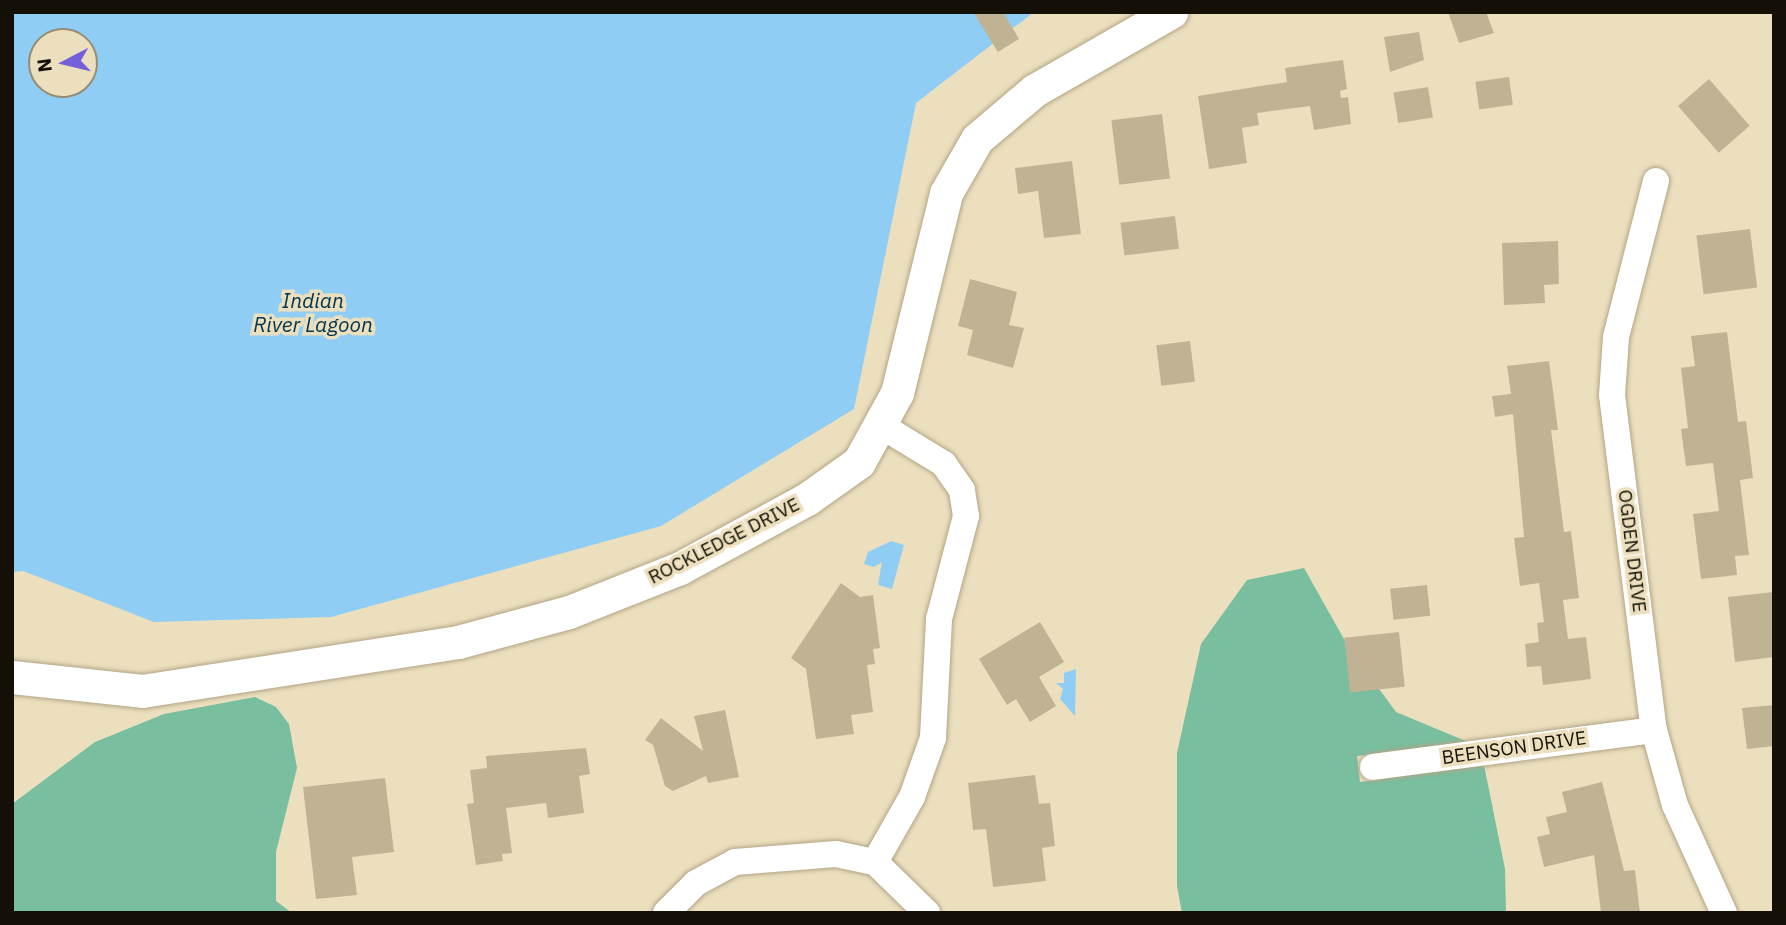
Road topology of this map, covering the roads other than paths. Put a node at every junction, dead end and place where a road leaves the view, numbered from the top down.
1 (1171, 12) edge
2 (1656, 181) dead end
3 (880, 425) junction
4 (12, 677) edge
5 (1654, 730) junction
6 (1373, 767) dead end
7 (875, 862) junction
8 (666, 913) edge
9 (928, 913) edge
10 (1724, 913) edge

1 - 3 street, ROCKLEDGE DRIVE
2 - 5 street, OGDEN DRIVE
3 - 4 street, ROCKLEDGE DRIVE
3 - 7 street
5 - 6 street, BEENSON DRIVE
5 - 10 street, OGDEN DRIVE
7 - 8 street
7 - 9 street

